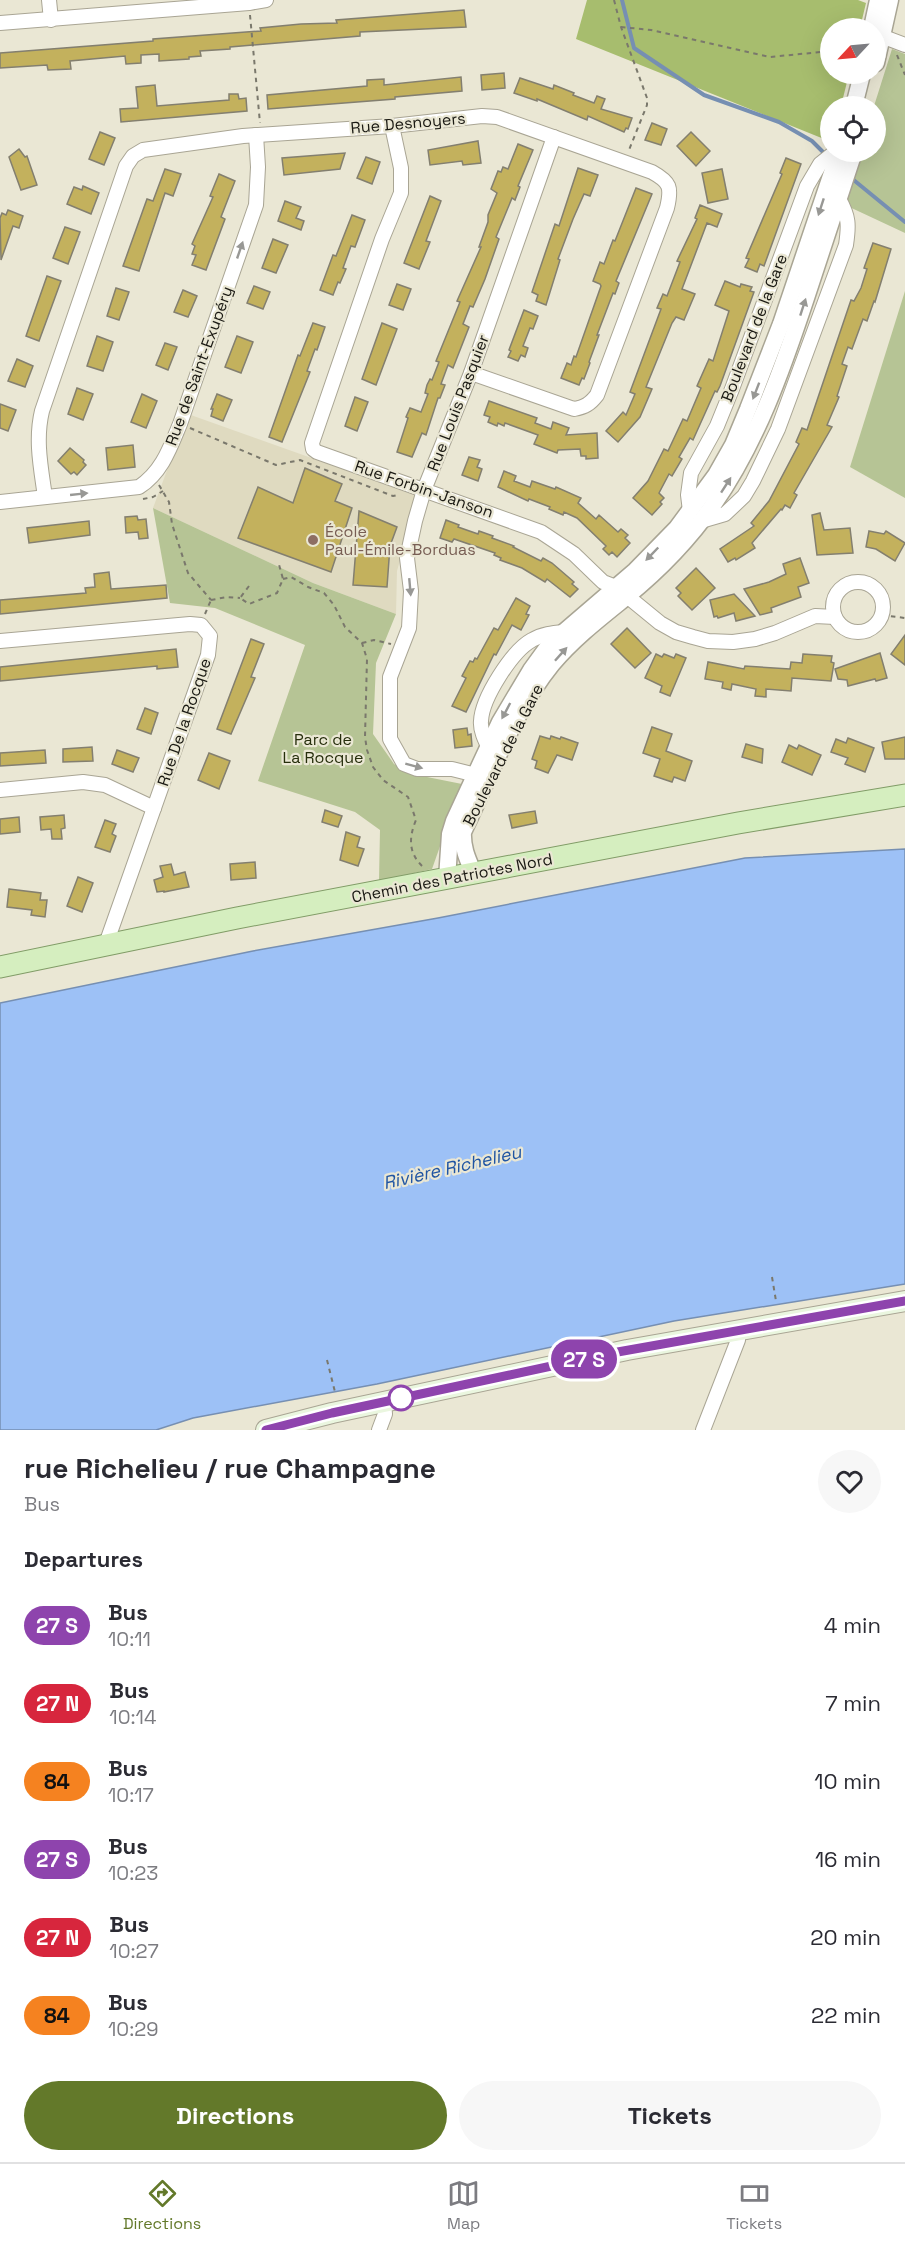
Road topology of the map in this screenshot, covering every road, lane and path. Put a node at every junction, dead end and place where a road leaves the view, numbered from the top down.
1 (49, 0) edge
2 (266, 0) edge
3 (614, 0) edge
4 (878, 0) edge
5 (890, 0) edge
6 (250, 9) dead end
7 (878, 18) edge
8 (884, 18) edge
9 (51, 20) junction
10 (0, 23) edge
11 (622, 27) junction
12 (886, 43) edge
13 (905, 45) edge
14 (886, 48) edge
15 (820, 52) edge
16 (905, 75) edge
17 (392, 126) junction
18 (258, 128) junction
19 (554, 137) junction
20 (625, 162) junction
21 (822, 162) edge
22 (837, 162) edge
23 (851, 162) edge
24 (471, 373) junction
25 (180, 424) junction
26 (152, 478) junction
27 (424, 490) junction
28 (45, 497) junction
29 (0, 502) edge
30 (695, 516) junction
31 (278, 561) dead end
32 (283, 579) junction
33 (249, 586) dead end
34 (622, 592) junction
35 (240, 598) junction
36 (211, 600) junction
37 (882, 615) junction
38 (835, 617) junction
39 (905, 618) edge
40 (201, 625) junction
41 (0, 642) edge
42 (362, 643) junction
43 (403, 647) junction
44 (482, 777) junction
45 (0, 790) edge
46 (905, 795) edge
47 (154, 808) junction
48 (474, 873) junction
49 (442, 880) junction
50 (106, 944) junction
51 (0, 967) edge
52 (772, 1277) dead end
53 (776, 1301) dead end
54 (905, 1301) edge
55 (738, 1329) junction
56 (327, 1360) dead end
57 (335, 1392) dead end
58 (384, 1402) junction
59 (266, 1430) edge
60 (379, 1430) edge
61 (703, 1430) edge

1 - 9 street
2 - 9 street
3 - 11 path
4 - 7 street
5 - 8 street
6 - 18 path
9 - 10 street
11 - 15 path
11 - 20 path
12 - 13 street
14 - 16 path
17 - 18 street, Rue Desnoyers
17 - 19 street, Rue Desnoyers
17 - 27 street, Rue Forbin-Janson
25 -> 18 street, Rue de Saint-Exupéry
18 - 28 street, Rue Desnoyers
19 - 20 street, Rue Desnoyers
19 - 24 street, Rue Louis Pasquier
20 - 24 street, Rue Desnoyers
21 - 30 street, Boulevard de la Gare
22 -> 30 street, Boulevard de la Gare
30 -> 23 street, Boulevard de la Gare
24 - 27 street, Rue Louis Pasquier
25 - 26 street, Rue de Saint-Exupéry
25 - 27 path
28 -> 26 street
26 - 36 path
27 - 34 street, Rue Forbin-Janson
27 -> 43 street, Rue Louis Pasquier
28 - 29 street
30 - 34 street, Boulevard de la Gare
31 - 32 path
32 - 35 path
32 - 42 path
33 - 35 path
34 - 38 street, Rue Forbin-Janson
44 -> 34 street, Boulevard de la Gare
34 - 44 street, Boulevard de la Gare
35 - 36 path
36 - 40 path
37 - 38 street
37 - 38 street
37 - 39 path
40 - 41 street
40 - 47 street, Rue De la Rocque
42 - 43 path
42 - 49 path
43 -> 44 street, Rue Louis Pasquier
44 - 48 street, Boulevard de la Gare
44 - 49 street, Boulevard de la Gare
45 - 47 street
46 - 48 main road, Chemin des Patriotes Nord
47 - 50 street, Rue De la Rocque
48 - 49 main road, Chemin des Patriotes Nord
49 - 50 main road, Chemin des Patriotes Nord
50 - 51 main road, Chemin des Patriotes Nord
52 - 53 path
54 - 55 main road
55 - 58 main road
55 - 61 street
56 - 57 path
58 - 59 main road
58 - 60 street

